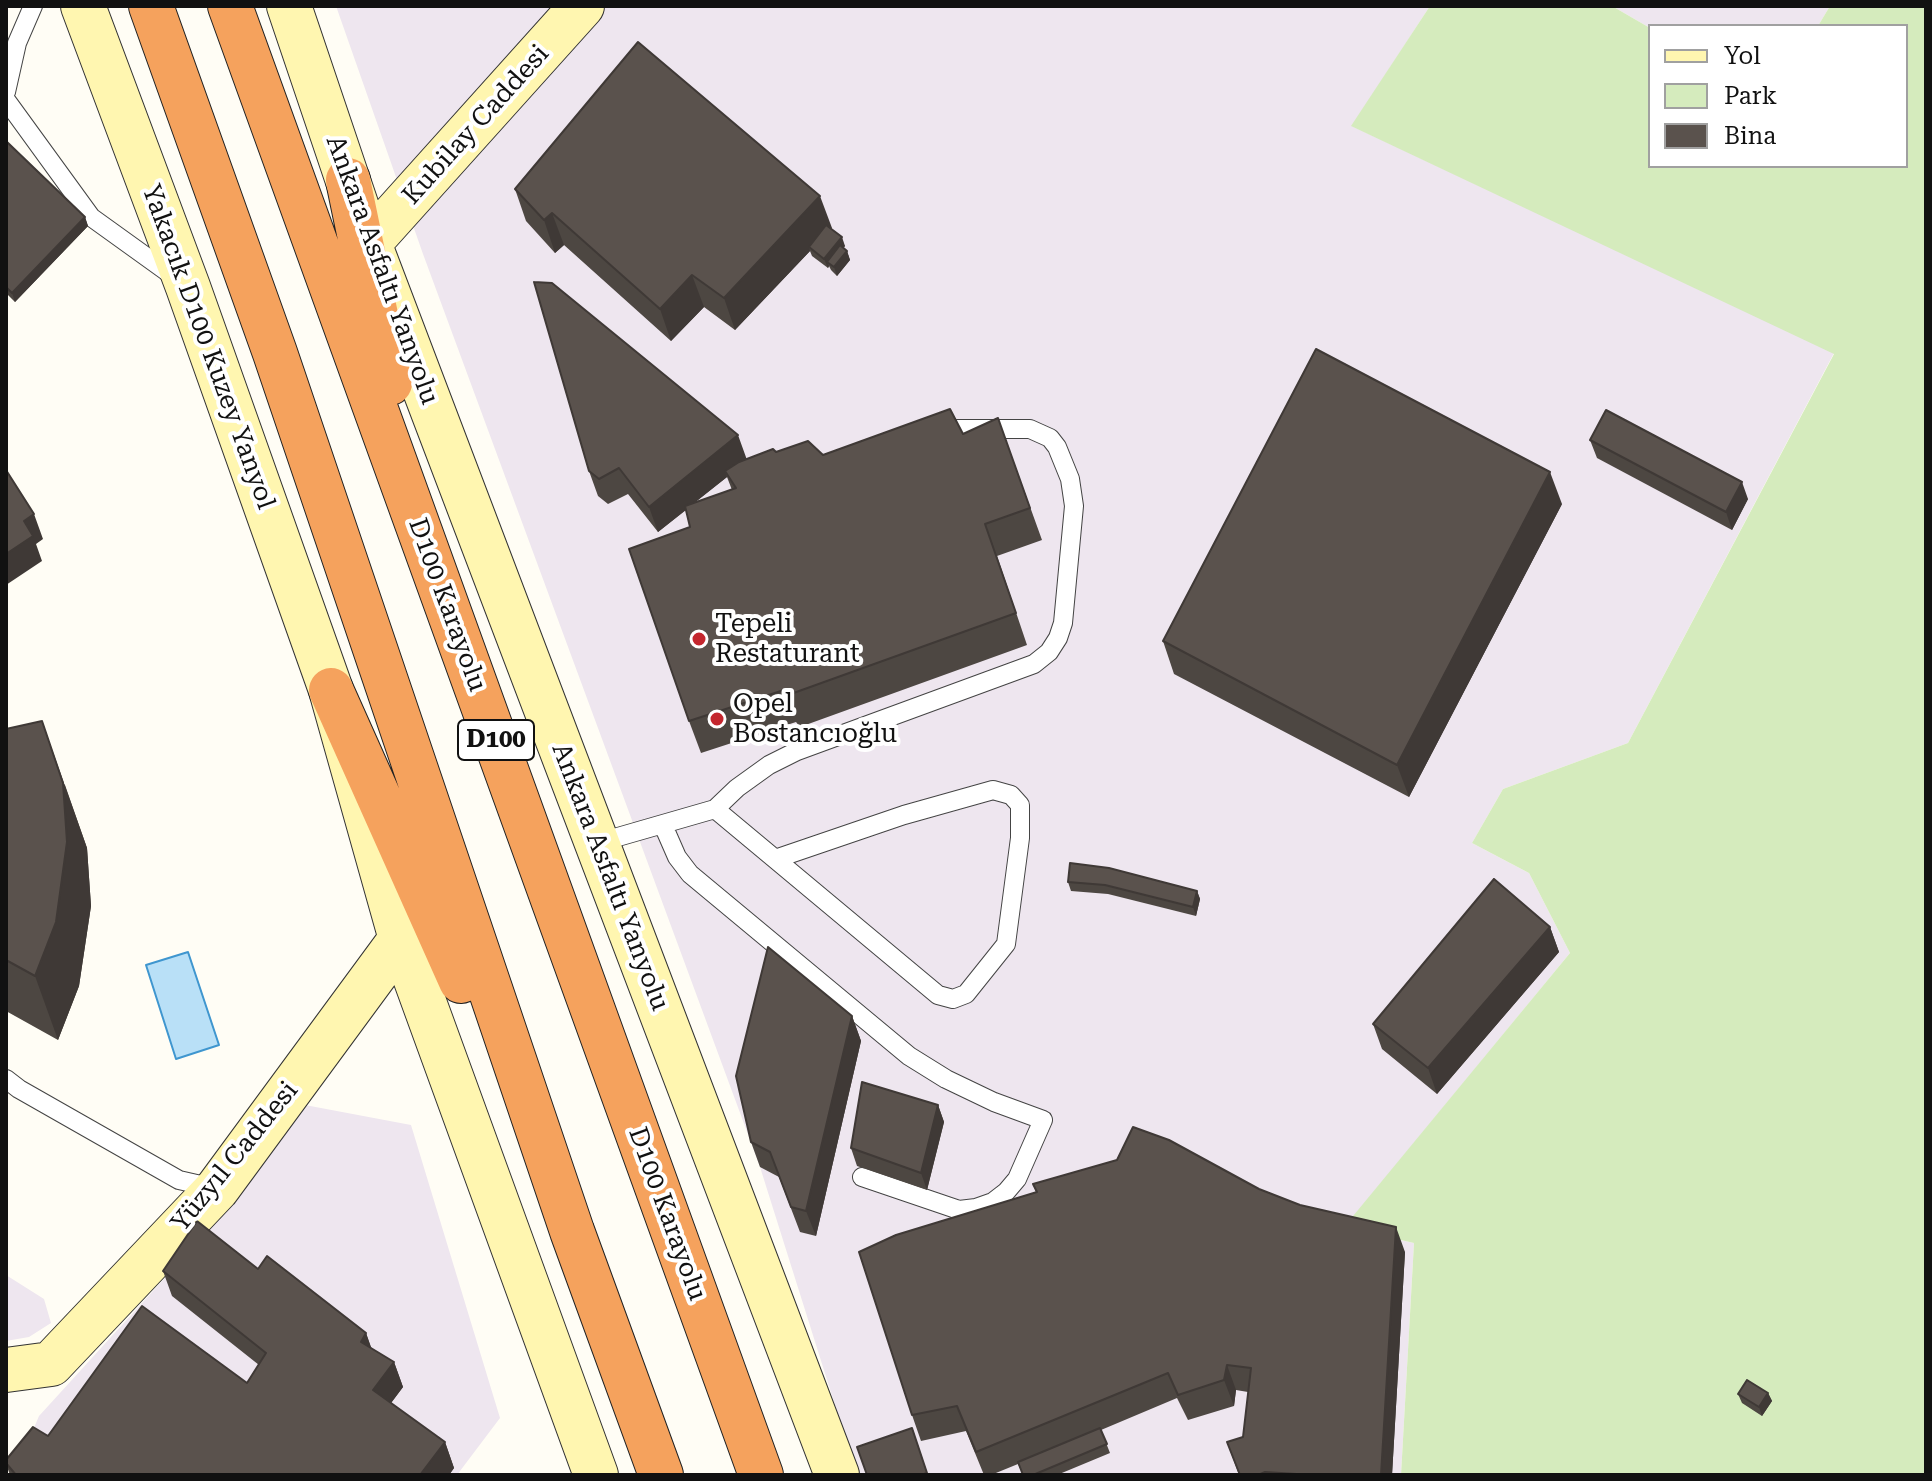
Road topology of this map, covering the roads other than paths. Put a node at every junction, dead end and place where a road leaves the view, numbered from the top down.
1 (33, 6) edge
2 (83, 6) edge
3 (151, 6) edge
4 (230, 6) edge
5 (289, 6) edge
6 (582, 6) edge
7 (6, 92) edge
8 (6, 100) edge
9 (348, 180) junction
10 (369, 243) junction
11 (188, 287) junction
12 (914, 435) edge
13 (421, 534) junction
14 (331, 690) junction
15 (715, 809) junction
16 (663, 825) junction
17 (597, 843) junction
18 (775, 859) junction
19 (401, 939) junction
20 (6, 1079) edge
21 (862, 1177) dead end
22 (217, 1189) junction
23 (572, 1231) junction
24 (6, 1370) edge
25 (596, 1475) edge
26 (661, 1475) edge
27 (761, 1475) edge
28 (837, 1475) edge

1 - 7 lane
2 - 11 main road, Yakacık D100 Kuzey Yanyol
3 - 23 highway
4 - 13 highway, D100 Karayolu / D100
5 - 9 main road, Ankara Asfaltı Yanyolu
6 - 10 main road, Kubilay Caddesi
8 - 11 lane
9 - 10 main road, Ankara Asfaltı Yanyolu
9 - 13 highway
10 - 17 main road, Ankara Asfaltı Yanyolu
11 - 14 main road, Yakacık D100 Kuzey Yanyol
12 - 15 lane
13 - 27 highway, D100 Karayolu / D100
14 - 19 main road
14 - 23 highway
15 - 16 lane
15 - 18 lane
16 - 17 lane
16 - 21 lane
17 - 28 main road, Ankara Asfaltı Yanyolu
18 - 18 lane
19 - 22 main road, Yüzyıl Caddesi
19 - 25 main road
20 - 22 lane
22 - 24 main road, Yüzyıl Caddesi
23 - 26 highway

